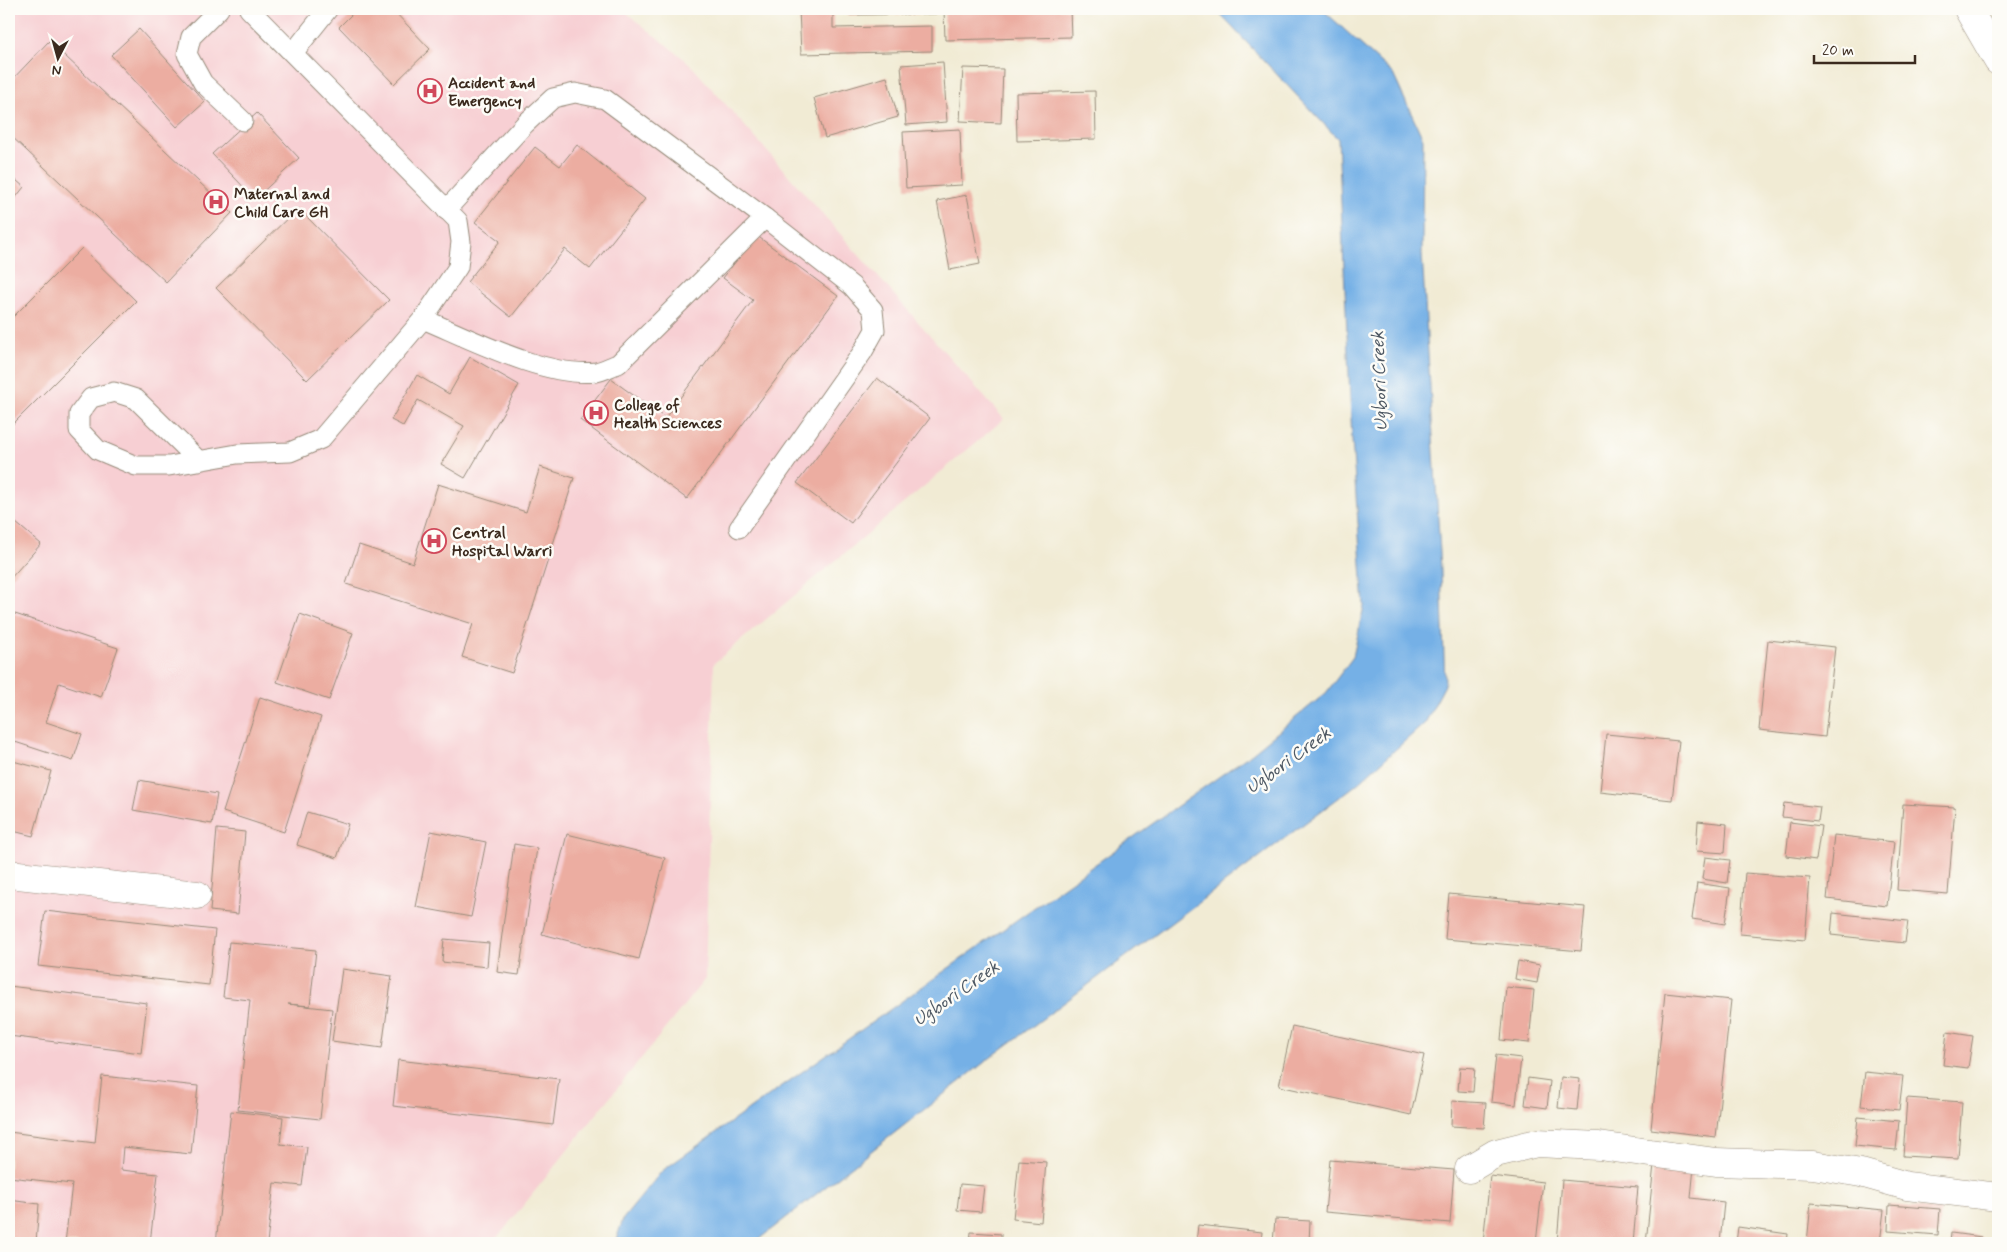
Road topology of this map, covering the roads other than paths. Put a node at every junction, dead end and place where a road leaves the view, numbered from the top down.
1 (219, 9) edge
2 (249, 9) edge
3 (328, 9) edge
4 (1968, 9) edge
5 (293, 53) junction
6 (1998, 61) edge
7 (243, 121) dead end
8 (446, 210) junction
9 (765, 218) junction
10 (424, 320) junction
11 (199, 461) junction
12 (739, 528) dead end
13 (9, 874) edge
14 (197, 895) dead end
15 (1469, 1169) dead end
16 (1998, 1197) edge

1 - 7 lane
2 - 5 lane
3 - 5 lane
4 - 6 street
5 - 8 lane
8 - 9 lane
8 - 10 lane
9 - 10 lane
9 - 12 lane
10 - 11 lane
11 - 11 lane
13 - 14 street
15 - 16 street

